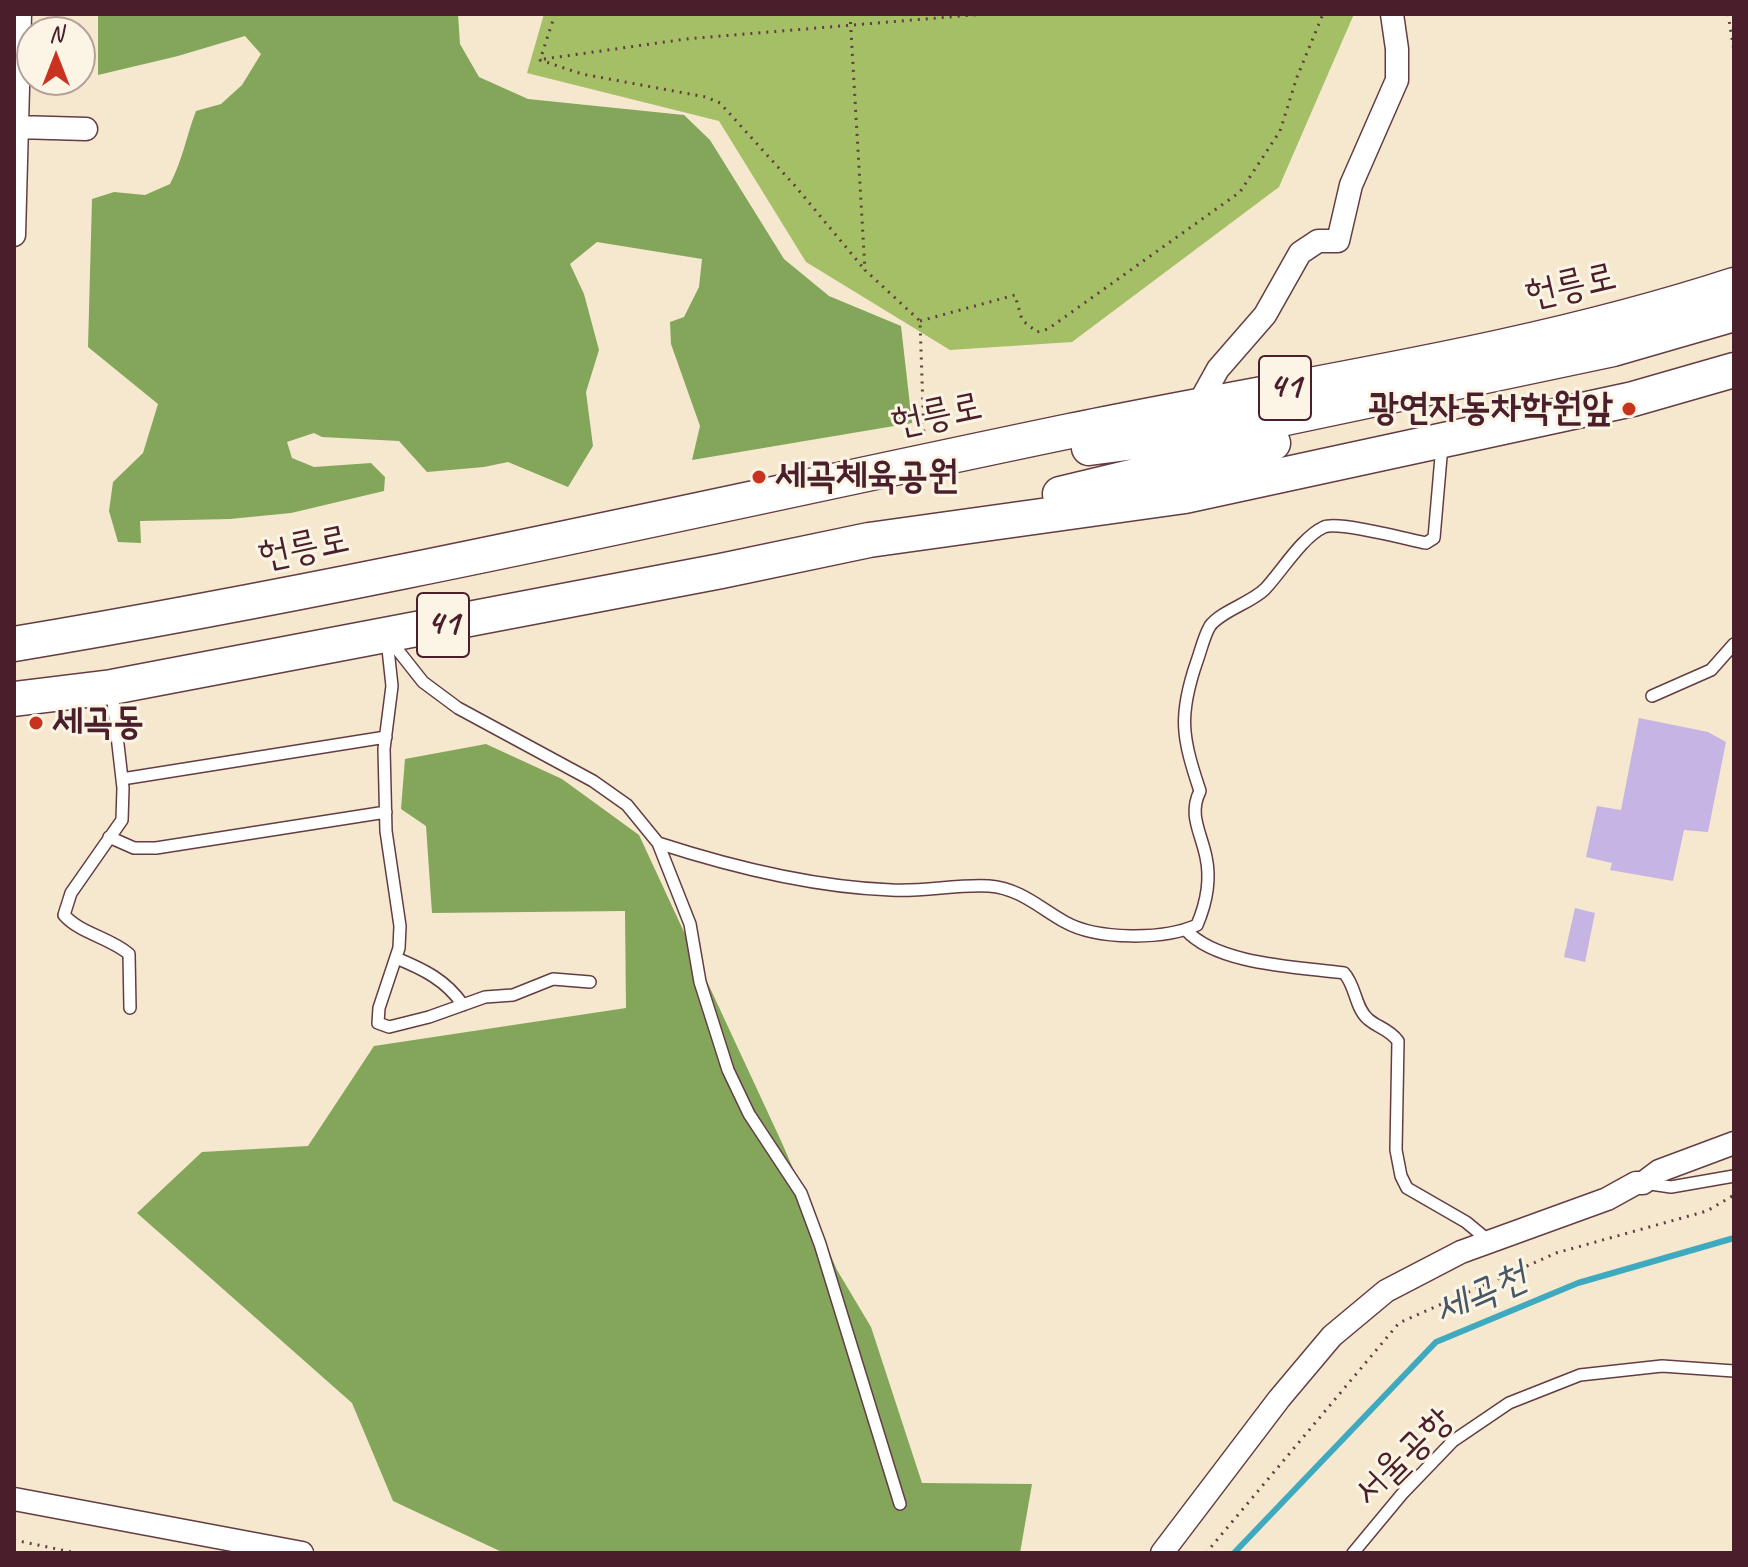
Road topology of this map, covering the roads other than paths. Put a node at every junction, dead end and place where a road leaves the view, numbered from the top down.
1 (1392, 14) edge
2 (17, 96) edge
3 (17, 127) junction
4 (86, 129) dead end
5 (14, 235) edge
6 (1734, 285) edge
7 (1734, 314) edge
8 (1734, 339) edge
9 (1734, 370) edge
10 (1198, 405) junction
11 (1443, 439) junction
12 (834, 482) junction
13 (869, 540) junction
14 (386, 636) junction
15 (14, 644) edge
16 (1734, 644) edge
17 (112, 687) junction
18 (1652, 696) dead end
19 (14, 699) edge
20 (386, 737) junction
21 (122, 779) junction
22 (386, 812) junction
23 (109, 837) junction
24 (658, 843) junction
25 (1186, 930) junction
26 (396, 958) junction
27 (590, 982) dead end
28 (463, 1005) junction
29 (130, 1008) dead end
30 (1734, 1143) edge
31 (1734, 1176) edge
32 (1643, 1183) junction
33 (1490, 1242) junction
34 (1734, 1371) edge
35 (14, 1499) edge
36 (900, 1504) dead end
37 (302, 1553) edge
38 (1162, 1553) edge
39 (1353, 1553) edge

1 - 10 street
2 - 3 street
3 - 4 street
3 - 5 street
6 - 10 main road, 헌릉로 / 41
7 - 12 main road
8 - 13 main road
9 - 11 main road, 41
10 - 12 main road, 헌릉로 / 41
11 - 13 main road, 41
11 - 25 lane
12 - 15 main road, 헌릉로 / 41
13 - 14 main road, 41
14 - 17 main road, 41
14 - 20 lane
14 - 24 lane
16 - 18 lane
17 - 19 main road, 41
17 - 21 lane
20 - 21 lane
20 - 22 lane
21 - 23 lane
22 - 23 lane
22 - 26 lane
23 - 29 lane
24 - 25 lane
24 - 36 lane
25 - 33 lane
26 - 28 lane
26 - 28 lane
27 - 28 lane
30 - 32 street
31 - 32 lane
32 - 33 street
33 - 38 street
34 - 39 lane, 서울공항
35 - 37 street

